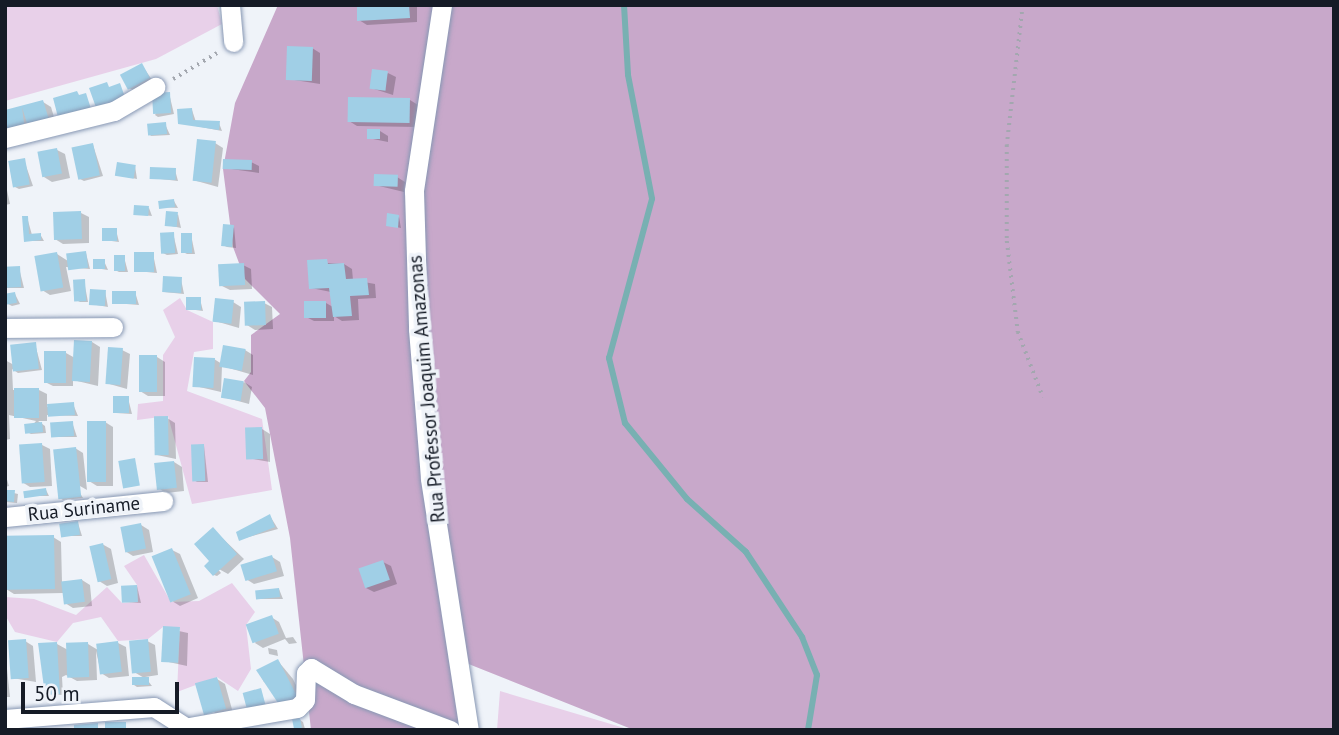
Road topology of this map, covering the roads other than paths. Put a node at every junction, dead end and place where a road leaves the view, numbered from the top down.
1 (230, 5) edge
2 (442, 5) edge
3 (233, 42) road end
4 (155, 87) road end
5 (5, 138) edge
6 (113, 327) dead end
7 (5, 328) edge
8 (163, 501) dead end
9 (5, 517) edge
10 (5, 719) edge
11 (189, 728) edge
12 (450, 730) edge
13 (469, 730) edge

1 - 3 street
2 - 13 street, Rua Professor Joaquim Amazonas
4 - 5 street
6 - 7 street
8 - 9 street, Rua Suriname
10 - 11 street
11 - 12 street

